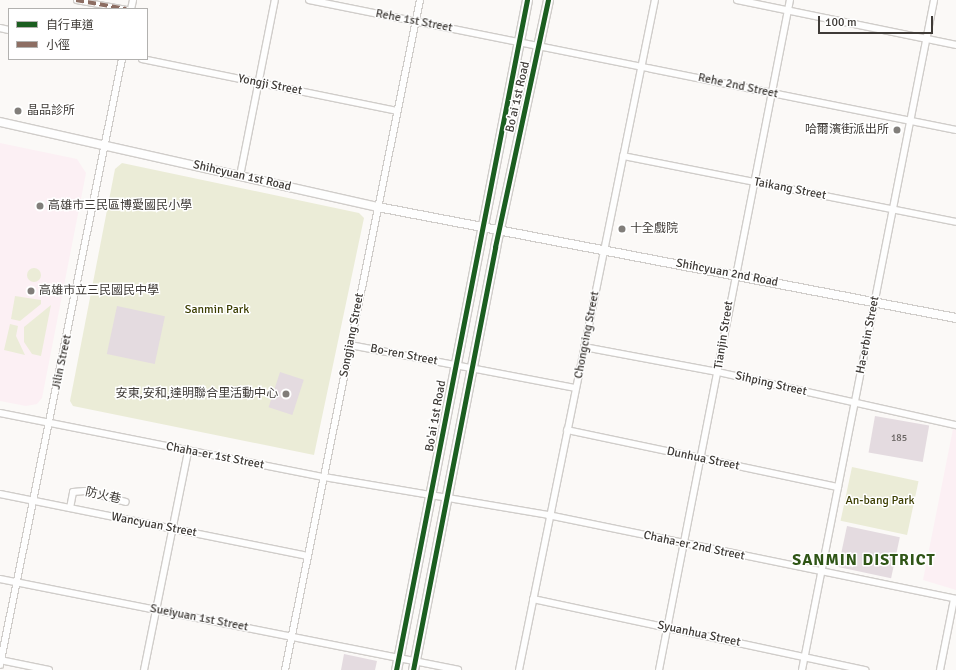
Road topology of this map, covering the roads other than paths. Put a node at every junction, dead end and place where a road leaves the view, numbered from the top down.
1 (76, 0) edge
2 (275, 0) edge
3 (309, 0) edge
4 (420, 0) edge
5 (527, 0) edge
6 (548, 0) edge
7 (655, 0) edge
8 (737, 0) edge
9 (790, 0) edge
10 (934, 0) edge
11 (120, 8) edge
12 (788, 10) junction
13 (415, 22) junction
14 (926, 39) junction
15 (520, 43) junction
16 (956, 45) edge
17 (539, 46) junction
18 (122, 60) edge
19 (147, 60) edge
20 (641, 66) junction
21 (259, 83) junction
22 (771, 93) junction
23 (397, 110) junction
24 (910, 121) junction
25 (0, 122) edge
26 (956, 130) edge
27 (107, 145) junction
28 (623, 156) junction
29 (240, 176) junction
30 (753, 182) junction
31 (378, 207) junction
32 (893, 210) junction
33 (956, 222) edge
34 (484, 227) junction
35 (499, 230) junction
36 (604, 248) junction
37 (735, 275) junction
38 (875, 303) junction
39 (956, 318) edge
40 (350, 345) junction
41 (584, 347) junction
42 (455, 365) junction
43 (472, 368) junction
44 (718, 372) junction
45 (576, 388) junction
46 (855, 404) junction
47 (0, 413) edge
48 (49, 423) junction
49 (956, 425) edge
50 (567, 430) junction
51 (188, 451) junction
52 (701, 458) junction
53 (324, 477) junction
54 (838, 487) junction
55 (0, 494) edge
56 (432, 494) junction
57 (447, 496) junction
58 (33, 501) junction
59 (126, 502) dead end
60 (70, 508) junction
61 (548, 515) junction
62 (172, 529) junction
63 (685, 545) junction
64 (308, 556) junction
65 (822, 573) junction
66 (0, 578) edge
67 (17, 582) junction
68 (533, 599) junction
69 (955, 599) edge
70 (156, 610) junction
71 (667, 627) junction
72 (292, 636) junction
73 (804, 657) junction
74 (399, 658) junction
75 (0, 662) edge
76 (414, 666) edge
77 (49, 670) edge
78 (144, 670) edge
79 (285, 670) edge
80 (396, 670) edge
81 (458, 670) edge
82 (518, 670) edge
83 (659, 670) edge
84 (802, 670) edge
85 (865, 670) edge
86 (940, 670) edge

1 - 11 street
2 - 21 street
3 - 13 street, Rehe 1st Street
4 - 13 street, Songjiang Street
5 - 15 main road, Bo'ai 1st Road
6 - 17 main road, Bo'ai 1st Road
7 - 20 street, Chongcing Street
8 - 12 street
9 - 12 street, Tianjin Street
10 - 14 street, Ha-erbin Street
12 - 14 street
12 - 22 street, Tianjin Street
13 - 15 street, Rehe 1st Street
13 - 23 street, Songjiang Street
14 - 16 street
14 - 24 street, Ha-erbin Street
15 - 17 street, Rehe 2nd Street
15 - 34 main road, Bo'ai 1st Road
17 - 20 street, Rehe 2nd Street
17 - 35 main road, Bo'ai 1st Road
18 - 27 street, Jilin Street
19 - 21 street, Yongji Street
20 - 22 street, Rehe 2nd Street
20 - 28 street, Chongcing Street
21 - 23 street, Yongji Street
21 - 29 street
22 - 24 street, Rehe 2nd Street
22 - 30 street, Tianjin Street
23 - 31 street, Songjiang Street
24 - 26 street, Rehe 2nd Street
24 - 32 street, Ha-erbin Street
25 - 27 street, Shihcyuan 1st Road
27 - 29 street, Shihcyuan 1st Road
27 - 48 street, Jilin Street
28 - 30 street, Taikang Street
28 - 36 street, Chongcing Street
29 - 31 street, Shihcyuan 1st Road
30 - 32 street, Taikang Street
30 - 37 street, Tianjin Street
31 - 34 street, Shihcyuan 1st Road
31 - 40 street, Songjiang Street
32 - 33 street, Taikang Street
32 - 38 street, Ha-erbin Street
34 - 35 street, Shihcyuan 1st Road
34 - 42 main road, Bo'ai 1st Road
35 - 36 street, Shihcyuan 2nd Road
35 - 43 main road, Bo'ai 1st Road
36 - 37 street, Shihcyuan 2nd Road
36 - 41 street, Chongcing Street
37 - 38 street, Shihcyuan 2nd Road
37 - 44 street, Tianjin Street
38 - 39 street, Shihcyuan 2nd Road
38 - 46 street, Ha-erbin Street
40 - 42 street, Bo-ren Street
40 - 53 street, Songjiang Street
41 - 44 street, Sihping Street
41 - 45 street, Chongcing Street
42 - 43 street, Bo-ren Street
42 - 56 main road, Bo'ai 1st Road
43 - 45 street, Bo-ren Street
43 - 57 main road, Bo'ai 1st Road
44 - 46 street, Sihping Street
44 - 52 street, Tianjin Street
45 - 50 street, Chongcing Street
46 - 49 street, Sihping Street
46 - 54 street, Ha-erbin Street
47 - 48 street, Chaha-er 1st Street
48 - 51 street, Chaha-er 1st Street
48 - 58 street, Jilin Street
50 - 52 street, Dunhua Street
50 - 61 street, Chongcing Street
51 - 53 street, Chaha-er 1st Street
51 - 62 street
52 - 54 street, Dunhua Street
52 - 63 street, Tianjin Street
53 - 56 street, Chaha-er 1st Street
53 - 64 street, Songjiang Street
54 - 65 street, Ha-erbin Street
55 - 58 street, Wancyuan Street
56 - 57 street, Chaha-er 2nd Street
56 - 74 main road, Bo'ai 1st Road
57 - 61 street, Chaha-er 2nd Street
57 - 76 main road, Bo'ai 1st Road
58 - 60 street, Wancyuan Street
58 - 67 street, Jilin Street
59 - 60 street, 防火巷
60 - 62 street, Wancyuan Street
61 - 63 street, Chaha-er 2nd Street
61 - 68 street, Chongcing Street
62 - 64 street, Wancyuan Street
62 - 70 street
63 - 65 street, Chaha-er 2nd Street
63 - 71 street, Tianjin Street
64 - 72 street, Songjiang Street
65 - 69 street, Chaha-er 2nd Street
65 - 73 street, Ha-erbin Street
66 - 67 street, Sueiyuan 1st Street
67 - 70 street, Sueiyuan 1st Street
67 - 75 street, Jilin Street
68 - 71 street, Syuanhua Street
68 - 82 street, Chongcing Street
69 - 86 street
70 - 72 street, Sueiyuan 1st Street
70 - 78 street
71 - 73 street, Syuanhua Street
71 - 83 street, Tianjin Street
72 - 74 street, Sueiyuan 1st Street
72 - 79 street, Songjiang Street
73 - 84 street, Ha-erbin Street
73 - 85 street, Syuanhua Street
74 - 76 street, Sueiyuan 1st Street
74 - 80 main road, Bo'ai 1st Road
75 - 77 street
76 - 81 street, Sueiyuan 1st Street

